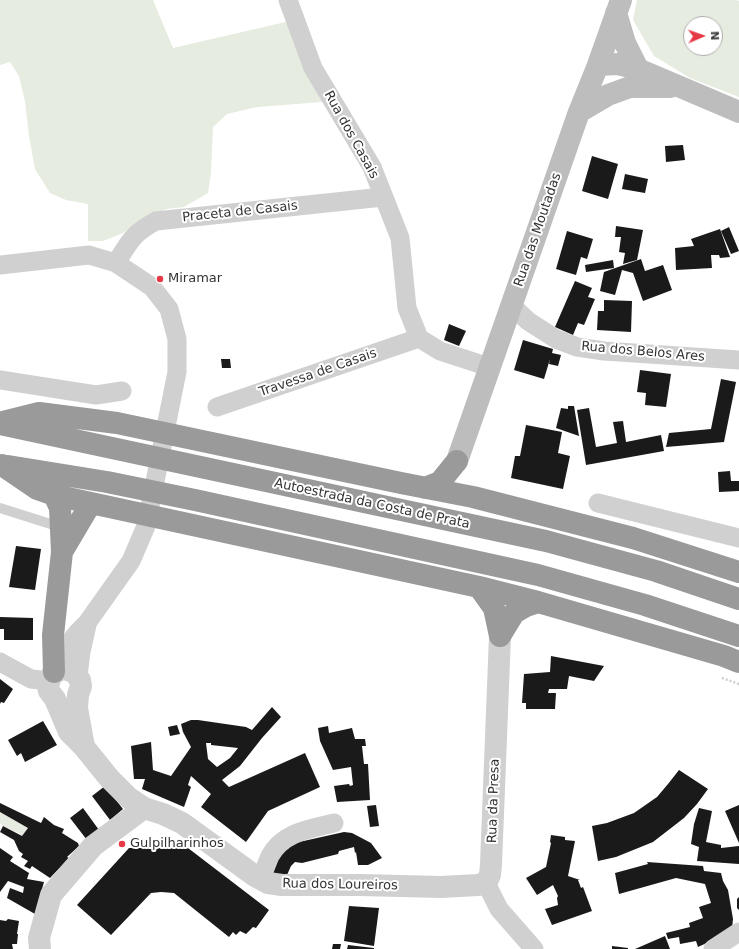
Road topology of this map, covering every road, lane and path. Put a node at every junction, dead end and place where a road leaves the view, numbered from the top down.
1 (288, 0) edge
2 (619, 6) edge
3 (598, 65) junction
4 (634, 78) junction
5 (579, 112) junction
6 (739, 112) edge
7 (383, 197) junction
8 (116, 263) junction
9 (0, 265) edge
10 (511, 304) junction
11 (419, 338) junction
12 (739, 360) edge
13 (489, 367) junction
14 (0, 380) edge
15 (122, 391) dead end
16 (217, 408) dead end
17 (0, 423) edge
18 (457, 461) junction
19 (1, 465) edge
20 (425, 488) junction
21 (54, 494) junction
22 (474, 497) junction
23 (598, 503) dead end
24 (100, 505) junction
25 (0, 508) edge
26 (60, 527) junction
27 (739, 538) edge
28 (62, 552) junction
29 (739, 572) edge
30 (479, 587) junction
31 (739, 599) edge
32 (538, 602) junction
33 (500, 636) junction
34 (739, 636) edge
35 (0, 662) edge
36 (739, 662) edge
37 (722, 678) dead end
38 (62, 682) junction
39 (739, 684) edge
40 (144, 808) junction
41 (334, 823) dead end
42 (261, 879) junction
43 (486, 883) junction
44 (739, 932) edge
45 (40, 949) edge
46 (534, 949) edge
47 (713, 949) edge

1 - 7 street, Rua dos Casais
2 - 3 main road, Rua das Moutadas
2 - 4 main road
3 - 4 main road
3 - 5 main road, Rua das Moutadas
4 - 5 main road
4 - 6 main road
5 - 10 main road, Rua das Moutadas
7 - 8 street, Praceta de Casais
7 - 11 street, Rua dos Casais
8 - 9 street
8 - 38 street
10 - 12 street, Rua dos Belos Ares
10 - 13 main road, Rua das Moutadas
11 - 13 street
11 - 16 street, Travessa de Casais
13 - 18 main road, Rua das Moutadas
14 - 15 street
17 - 20 highway
17 - 31 highway, Autoestrada da Costa de Prata
18 - 20 highway
18 - 22 highway
19 - 21 highway
19 - 34 highway
20 - 22 highway
21 - 24 highway
21 - 26 highway
22 - 29 highway
23 - 27 street
24 - 28 highway
24 - 30 highway
25 - 26 lane
26 - 28 highway
28 - 38 highway
30 - 32 highway
30 - 33 highway
32 - 33 highway
32 - 36 highway
33 - 43 street, Rua da Presa
35 - 38 street
37 - 39 path
38 - 40 street, Rua dos Loureiros
40 - 42 street, Rua dos Loureiros
40 - 45 street
41 - 42 street
42 - 43 street, Rua dos Loureiros
43 - 46 street
44 - 47 street

